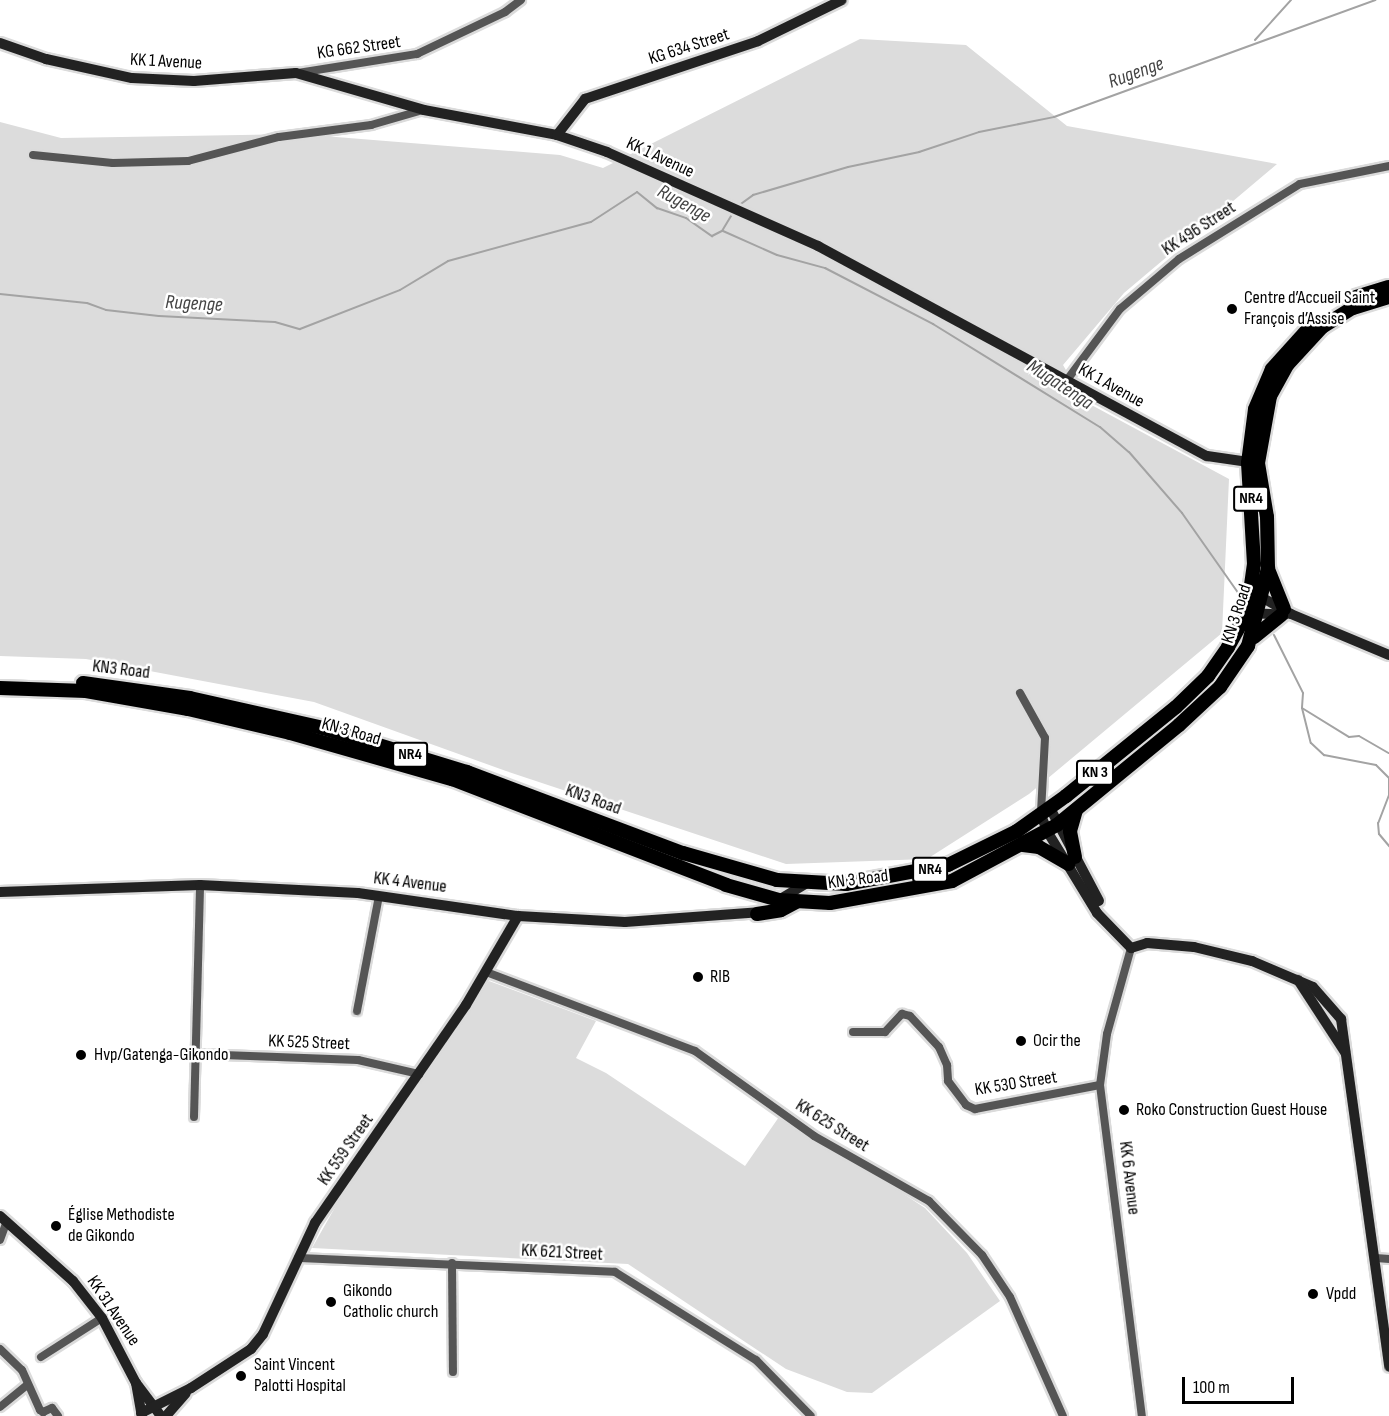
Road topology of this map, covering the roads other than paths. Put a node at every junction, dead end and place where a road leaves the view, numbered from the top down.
1 (521, 0) edge
2 (842, 0) edge
3 (0, 43) edge
4 (296, 74) junction
5 (424, 110) junction
6 (557, 135) junction
7 (33, 155) dead end
8 (1389, 166) edge
9 (1389, 287) edge
10 (1389, 297) edge
11 (1068, 380) junction
12 (1253, 463) junction
13 (1268, 568) junction
14 (1255, 603) junction
15 (1285, 613) junction
16 (1248, 646) junction
17 (1389, 655) edge
18 (0, 679) edge
19 (0, 688) edge
20 (1020, 693) dead end
21 (189, 704) junction
22 (1139, 737) joint
23 (1077, 807) junction
24 (1046, 811) junction
25 (1052, 828) junction
26 (1023, 845) junction
27 (1072, 860) junction
28 (807, 883) junction
29 (200, 885) junction
30 (0, 892) edge
31 (759, 895) junction
32 (379, 896) junction
33 (779, 900) junction
34 (796, 902) junction
35 (760, 913) junction
36 (518, 916) junction
37 (1131, 948) junction
38 (486, 972) junction
39 (1298, 980) junction
40 (357, 1011) dead end
41 (854, 1032) dead end
42 (196, 1054) junction
43 (1349, 1058) junction
44 (419, 1074) junction
45 (1100, 1085) junction
46 (194, 1118) dead end
47 (3, 1219) edge
48 (0, 1240) edge
49 (298, 1258) junction
50 (1376, 1258) junction
51 (1389, 1259) edge
52 (452, 1263) junction
53 (102, 1318) junction
54 (0, 1349) edge
55 (41, 1357) dead end
56 (1389, 1367) edge
57 (453, 1372) dead end
58 (136, 1383) junction
59 (27, 1385) junction
60 (190, 1388) junction
61 (156, 1405) junction
62 (0, 1407) edge
63 (140, 1415) edge
64 (58, 1416) edge
65 (161, 1416) edge
66 (166, 1416) edge
67 (811, 1416) edge
68 (1062, 1416) edge
69 (1142, 1416) edge

1 - 4 street, KG 662 Street
2 - 6 main road, KG 634 Street
3 - 4 main road, KK 1 Avenue
4 - 5 main road, KK 1 Avenue
5 - 6 main road, KK 1 Avenue
5 - 7 street
6 - 11 main road, KK 1 Avenue
8 - 11 street, KK 496 Street
9 - 12 highway, KN 3 Road / NR4
10 - 12 highway, KN 3 Road / NR4
11 - 12 main road, KK 1 Avenue
12 - 13 highway, KN 3 Road / NR4
12 - 14 highway, KN 3 Road / NR4
13 - 14 highway, KN 3 Road / NR4
13 - 15 highway
14 - 15 main road
14 - 16 highway, KN 3 Road / NR4
14 - 22 highway, KN 3 Road / NR4
15 - 16 highway
15 - 17 main road
16 - 23 highway, KN 3 Road / NR4
18 - 21 highway, KN3 Road / NR4
19 - 21 highway, KN 3 Road / NR4
20 - 24 street
21 - 28 highway, KN3 Road / NR4
21 - 31 highway, KN 3 Road / NR4
22 - 24 highway, KN3 Road / KN 3
23 - 25 highway, KN 3 Road / NR4
23 - 27 highway
24 - 25 main road
24 - 28 highway, KN3 Road / NR4
25 - 26 highway, KN 3 Road / NR4
25 - 27 main road
26 - 27 highway
26 - 34 highway, KN 3 Road / NR4
27 - 37 main road
28 - 33 main road
29 - 30 main road, KK 4 Avenue
29 - 32 main road, KK 4 Avenue
29 - 42 street
31 - 33 highway, KN 3 Road / NR4
31 - 35 highway
32 - 36 main road, KK 4 Avenue
32 - 40 street
33 - 34 highway, KN 3 Road / NR4
33 - 35 main road
34 - 35 highway
35 - 36 main road, KK 4 Avenue
36 - 38 main road, KK 559 Street
37 - 39 main road
37 - 45 street, KK 6 Avenue
38 - 44 main road, KK 559 Street
38 - 68 street, KK 625 Street
39 - 43 main road
39 - 43 main road
41 - 45 street, KK 530 Street
42 - 44 street, KK 525 Street
42 - 46 street
43 - 50 main road
44 - 49 main road, KK 559 Street
45 - 69 street, KK 6 Avenue
47 - 48 street
47 - 53 main road, KK 31 Avenue
49 - 52 street, KK 621 Street
49 - 60 main road, KK 559 Street
50 - 51 street
50 - 56 main road
52 - 57 street
52 - 67 street, KK 621 Street
53 - 55 street
53 - 58 main road, KK 31 Avenue
54 - 59 street
58 - 61 main road, KK 31 Avenue
58 - 63 main road, KK 31 Avenue
59 - 62 street
59 - 64 street
60 - 61 main road, KK 559 Street
60 - 66 main road, KK 559 Street
61 - 63 main road, KK 559 Street
61 - 65 main road, KK 31 Avenue

